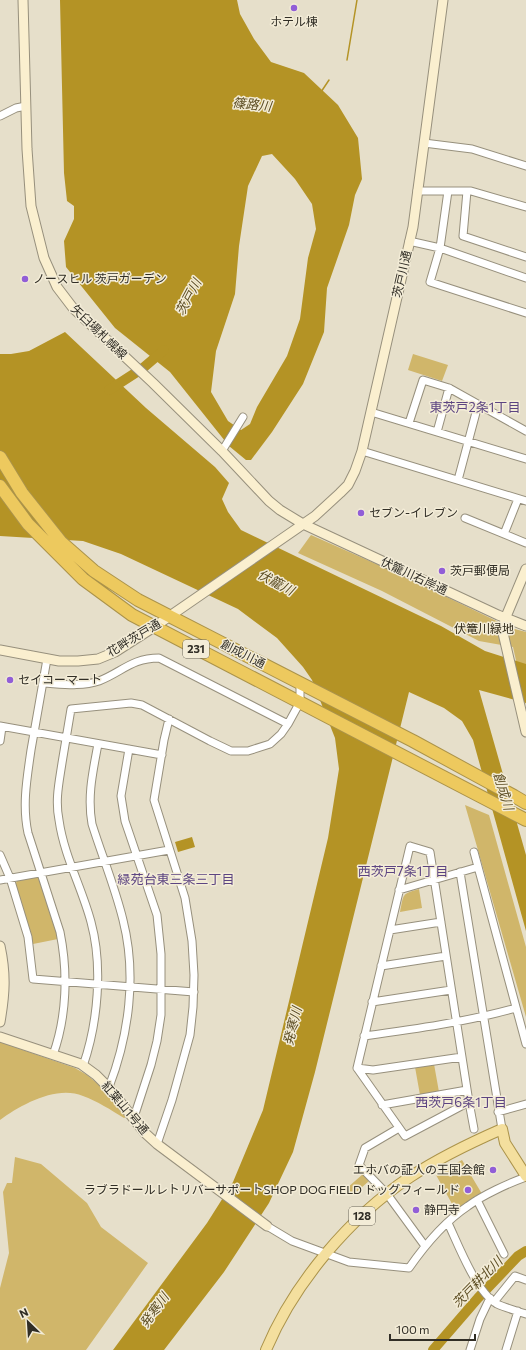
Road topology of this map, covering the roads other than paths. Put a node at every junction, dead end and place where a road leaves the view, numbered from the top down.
1 (23, 0) edge
2 (443, 0) edge
3 (26, 106) junction
4 (0, 116) edge
5 (424, 143) junction
6 (526, 166) edge
7 (417, 191) junction
8 (448, 191) junction
9 (467, 191) junction
10 (526, 207) edge
11 (409, 241) junction
12 (440, 248) junction
13 (526, 257) edge
14 (526, 278) edge
15 (526, 313) edge
16 (449, 388) junction
17 (478, 404) junction
18 (371, 412) junction
19 (241, 420) dead end
20 (409, 423) junction
21 (437, 432) junction
22 (526, 432) edge
23 (468, 441) junction
24 (223, 448) junction
25 (362, 451) junction
26 (0, 457) edge
27 (526, 459) edge
28 (458, 480) junction
29 (0, 486) edge
30 (518, 499) junction
31 (526, 501) edge
32 (465, 518) dead end
33 (303, 524) junction
34 (504, 534) junction
35 (281, 539) joint
36 (526, 543) edge
37 (526, 569) edge
38 (169, 617) junction
39 (505, 619) junction
40 (526, 626) edge
41 (154, 628) junction
42 (0, 650) edge
43 (47, 659) junction
44 (43, 683) junction
45 (301, 684) junction
46 (300, 702) junction
47 (169, 719) junction
48 (288, 724) junction
49 (1, 726) edge
50 (34, 732) junction
51 (526, 732) edge
52 (66, 738) junction
53 (0, 741) edge
54 (98, 744) junction
55 (129, 750) junction
56 (162, 755) junction
57 (526, 803) edge
58 (523, 816) edge
59 (169, 850) junction
60 (474, 852) dead end
61 (0, 855) edge
62 (136, 856) junction
63 (104, 861) junction
64 (72, 867) junction
65 (478, 867) junction
66 (460, 872) junction
67 (40, 873) junction
68 (10, 878) junction
69 (434, 879) junction
70 (0, 880) edge
71 (399, 890) junction
72 (441, 922) junction
73 (390, 930) junction
74 (0, 946) edge
75 (446, 956) junction
76 (381, 966) junction
77 (65, 981) junction
78 (97, 984) junction
79 (130, 987) junction
80 (162, 989) junction
81 (451, 990) junction
82 (194, 992) junction
83 (372, 1002) junction
84 (516, 1008) junction
85 (484, 1017) junction
86 (0, 1022) edge
87 (456, 1022) junction
88 (364, 1036) junction
89 (0, 1037) edge
90 (526, 1044) edge
91 (53, 1054) junction
92 (462, 1057) junction
93 (82, 1066) junction
94 (356, 1068) junction
95 (109, 1087) junction
96 (467, 1090) junction
97 (469, 1102) junction
98 (526, 1104) edge
99 (382, 1105) junction
100 (498, 1112) junction
101 (132, 1116) junction
102 (399, 1128) junction
103 (474, 1129) dead end
104 (502, 1129) junction
105 (157, 1144) junction
106 (526, 1177) edge
107 (387, 1194) junction
108 (477, 1200) junction
109 (448, 1222) junction
110 (267, 1226) joint
111 (424, 1246) junction
112 (326, 1253) junction
113 (504, 1254) dead end
114 (526, 1280) edge
115 (490, 1299) junction
116 (518, 1311) junction
117 (526, 1314) edge
118 (266, 1350) edge
119 (470, 1350) edge
120 (506, 1350) edge

1 - 3 main road, 矢臼場札幌線
2 - 5 main road, 茨戸川通
3 - 4 street
3 - 24 main road, 矢臼場札幌線
5 - 6 street
5 - 7 main road, 茨戸川通
7 - 8 street
7 - 11 main road, 茨戸川通
8 - 9 street
8 - 12 street
9 - 10 street
9 - 13 street
11 - 12 street
11 - 18 main road, 茨戸川通
12 - 14 street
12 - 15 street
16 - 17 street
16 - 20 street
16 - 21 street
17 - 22 street
17 - 23 street
18 - 20 street
18 - 25 main road, 茨戸川通
19 - 24 street
20 - 21 street
21 - 23 street
23 - 27 street
23 - 28 street
24 - 33 main road, 矢臼場札幌線
25 - 28 street
25 - 33 main road, 茨戸川通
26 - 38 highway, 創成川通 / 231
28 - 30 street
29 - 41 highway, 創成川通 / 231
30 - 31 street
30 - 34 street
32 - 34 street
33 - 35 main road, 茨戸川通
33 - 39 main road, 伏籠川右岸通
34 - 36 street
35 - 38 main road, 花畔茨戸通
37 - 39 main road
38 - 41 main road, 花畔茨戸通
38 - 45 highway, 創成川通 / 231
39 - 40 main road, 伏籠川右岸通
39 - 51 main road
41 - 43 main road, 花畔茨戸通
41 - 46 highway, 創成川通 / 231
42 - 43 main road, 花畔茨戸通
43 - 44 street
44 - 48 street
44 - 50 street
45 - 46 street
45 - 57 highway, 創成川通 / 231
46 - 48 street
46 - 58 highway, 創成川通 / 231
47 - 48 street
47 - 52 street
47 - 56 street
49 - 50 street
49 - 53 street
50 - 52 street
50 - 67 street
52 - 54 street
52 - 64 street
54 - 55 street
54 - 63 street
55 - 56 street
55 - 62 street
56 - 59 street
59 - 62 street
59 - 82 street
60 - 65 street
61 - 68 street
62 - 63 street
62 - 80 street
63 - 64 street
63 - 79 street
64 - 67 street
64 - 78 street
65 - 66 street
65 - 84 street
66 - 69 street
66 - 85 street
67 - 68 street
67 - 77 street
68 - 70 street
68 - 77 street
69 - 71 street
69 - 71 street
69 - 72 street
71 - 73 street
72 - 73 street
72 - 75 street
73 - 76 street
74 - 86 main road
75 - 76 street
75 - 81 street
76 - 83 street
77 - 78 street
77 - 91 street
78 - 79 street
78 - 93 street
79 - 80 street
79 - 95 street
80 - 82 street
80 - 101 street
81 - 83 street
81 - 87 street
82 - 105 street
83 - 88 street
84 - 85 street
84 - 90 street
85 - 87 street
85 - 100 street
87 - 88 street
87 - 92 street
88 - 94 street
89 - 91 main road, 紅葉山1号通
91 - 93 main road, 紅葉山1号通
92 - 94 street
92 - 96 street
93 - 95 main road, 紅葉山1号通
94 - 99 street
95 - 101 main road, 紅葉山1号通
96 - 97 street
96 - 99 street
97 - 102 street
97 - 103 street
98 - 100 street
99 - 102 street
100 - 104 street
101 - 105 main road, 紅葉山1号通
102 - 107 street
104 - 106 main road
104 - 107 main road, 128
105 - 110 main road, 紅葉山1号通
106 - 108 street
107 - 111 street
107 - 112 main road, 128
108 - 109 street
108 - 113 street
109 - 111 street
109 - 115 street
110 - 112 street
111 - 112 street
112 - 118 main road, 128
114 - 115 street
115 - 116 street
115 - 119 street
116 - 117 street
116 - 120 street

